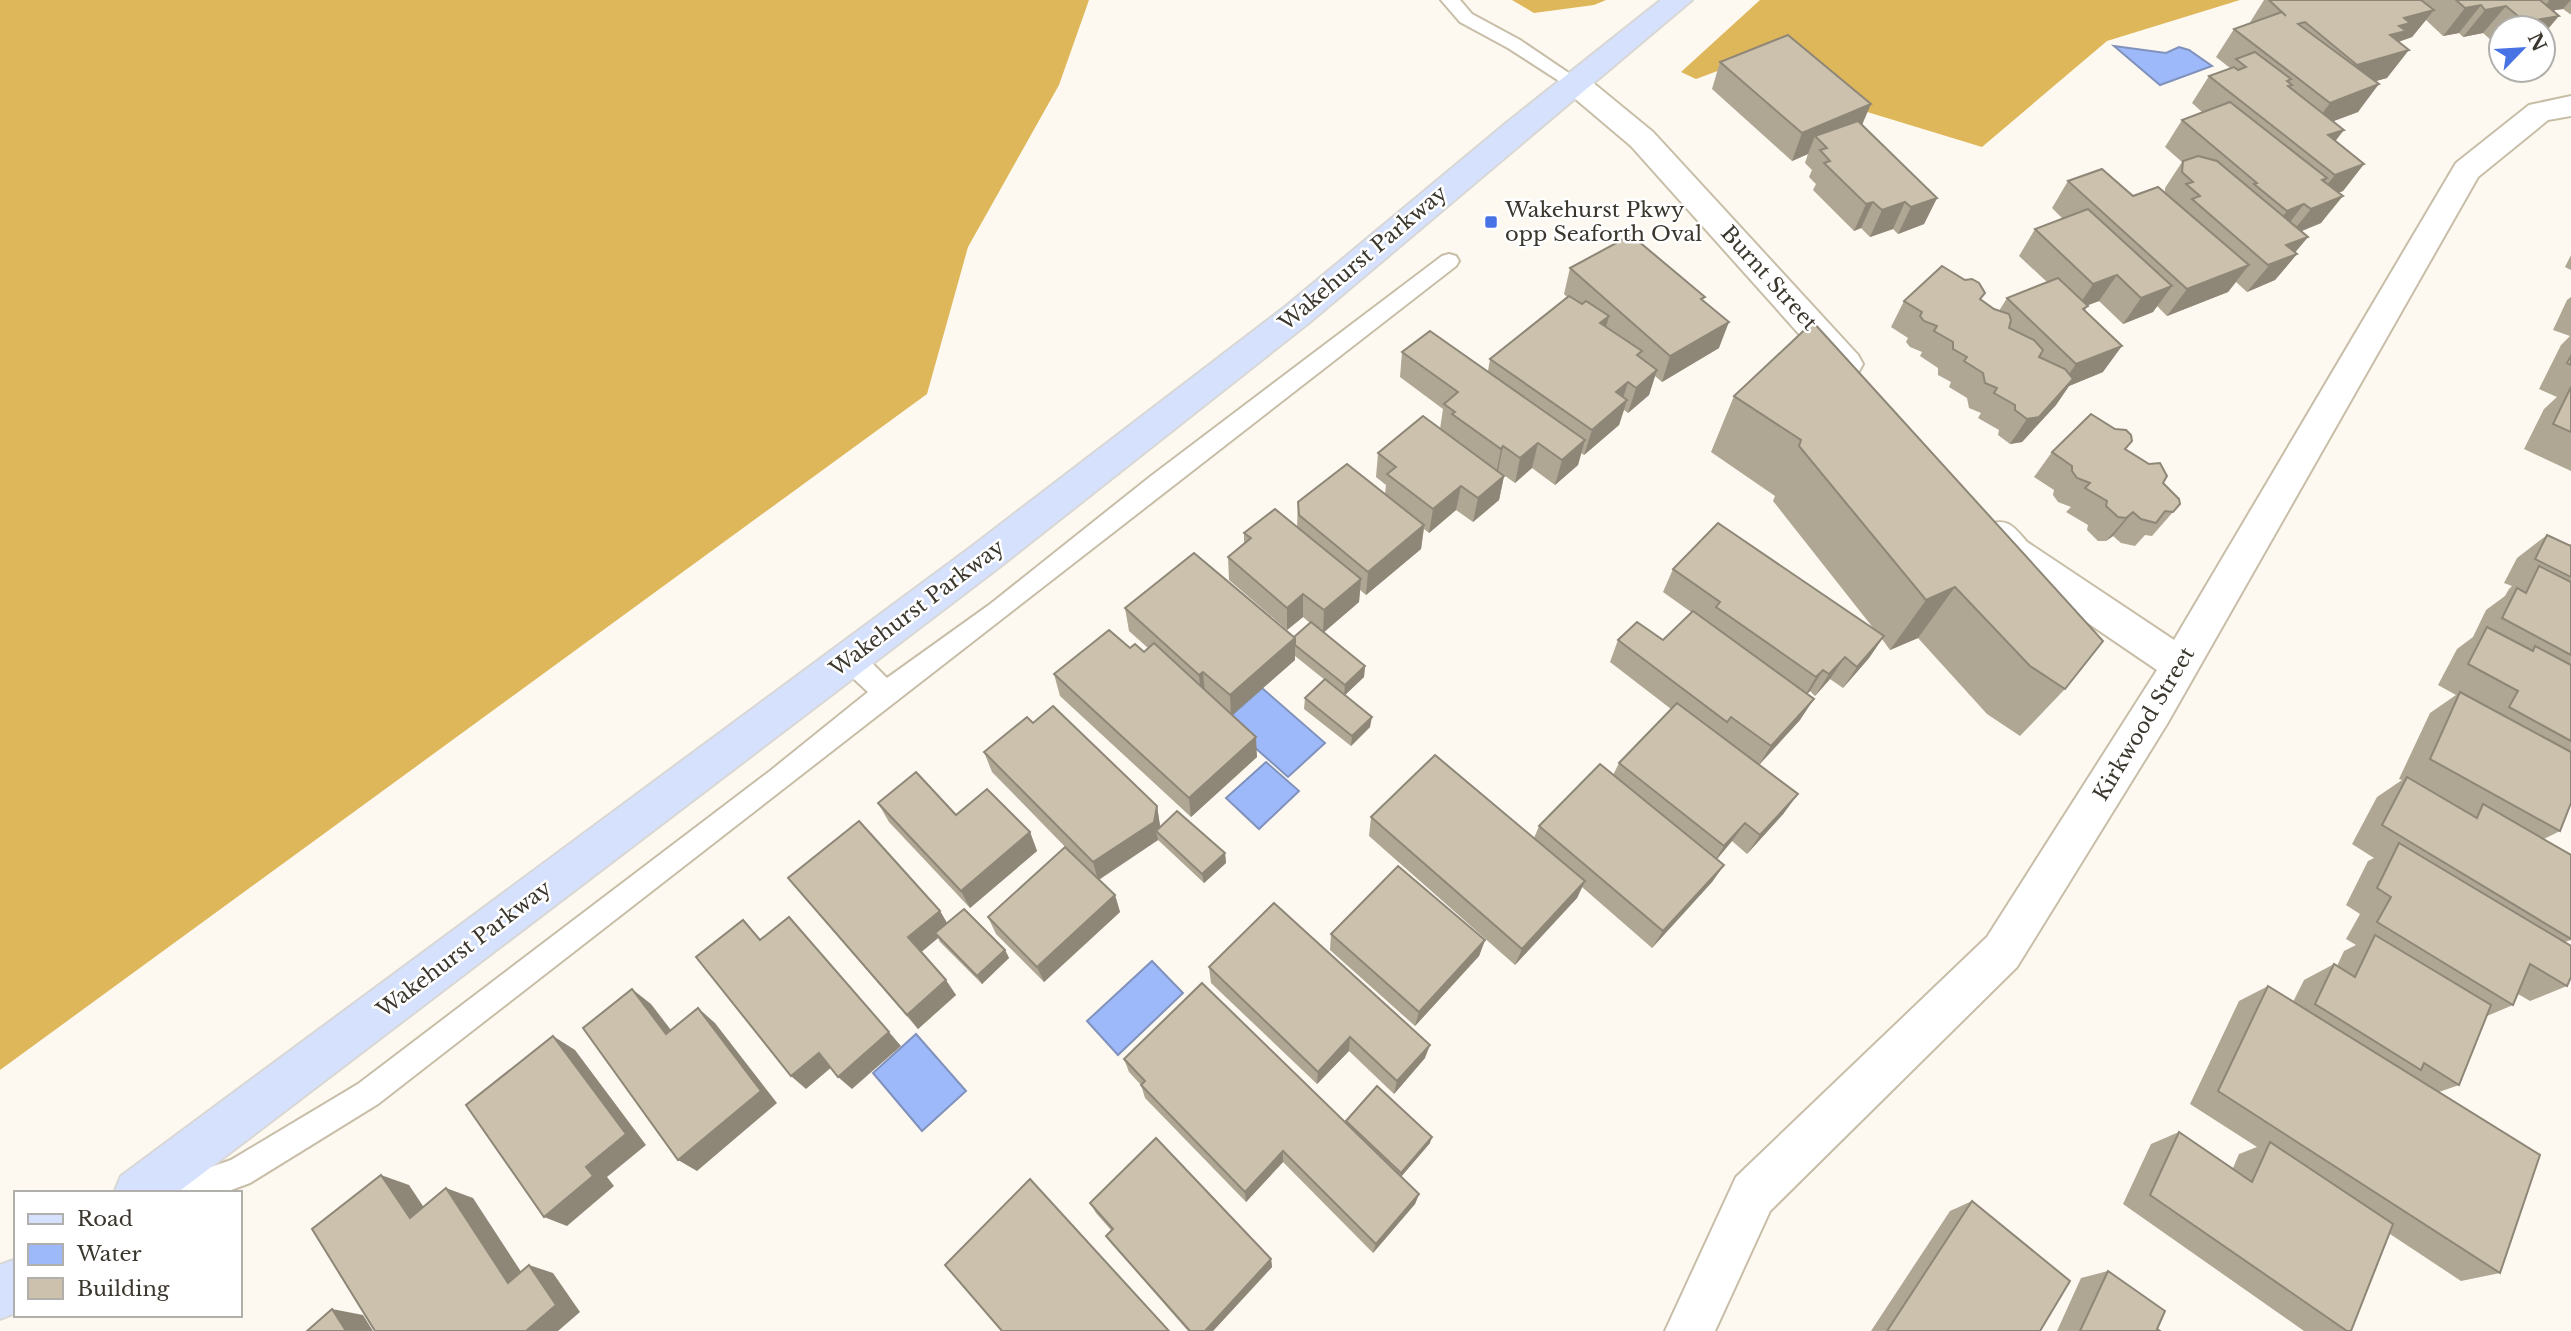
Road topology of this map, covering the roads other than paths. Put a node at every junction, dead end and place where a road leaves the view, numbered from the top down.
1 (1450, 0) edge
2 (1678, 0) edge
3 (1576, 84) junction
4 (2571, 106) edge
5 (1449, 261) dead end
6 (1867, 389) edge
7 (1978, 512) edge
8 (849, 659) junction
9 (2180, 665) junction
10 (886, 693) junction
11 (141, 1191) edge
12 (186, 1191) edge
13 (1690, 1331) edge

1 - 3 lane
2 - 3 main road, Wakehurst Parkway
3 - 6 street, Burnt Street
3 - 8 main road, Wakehurst Parkway
4 - 9 street, Kirkwood Street
5 - 10 lane
7 - 9 street
8 - 10 lane
8 - 11 main road, Wakehurst Parkway
9 - 13 street, Kirkwood Street
10 - 12 lane

